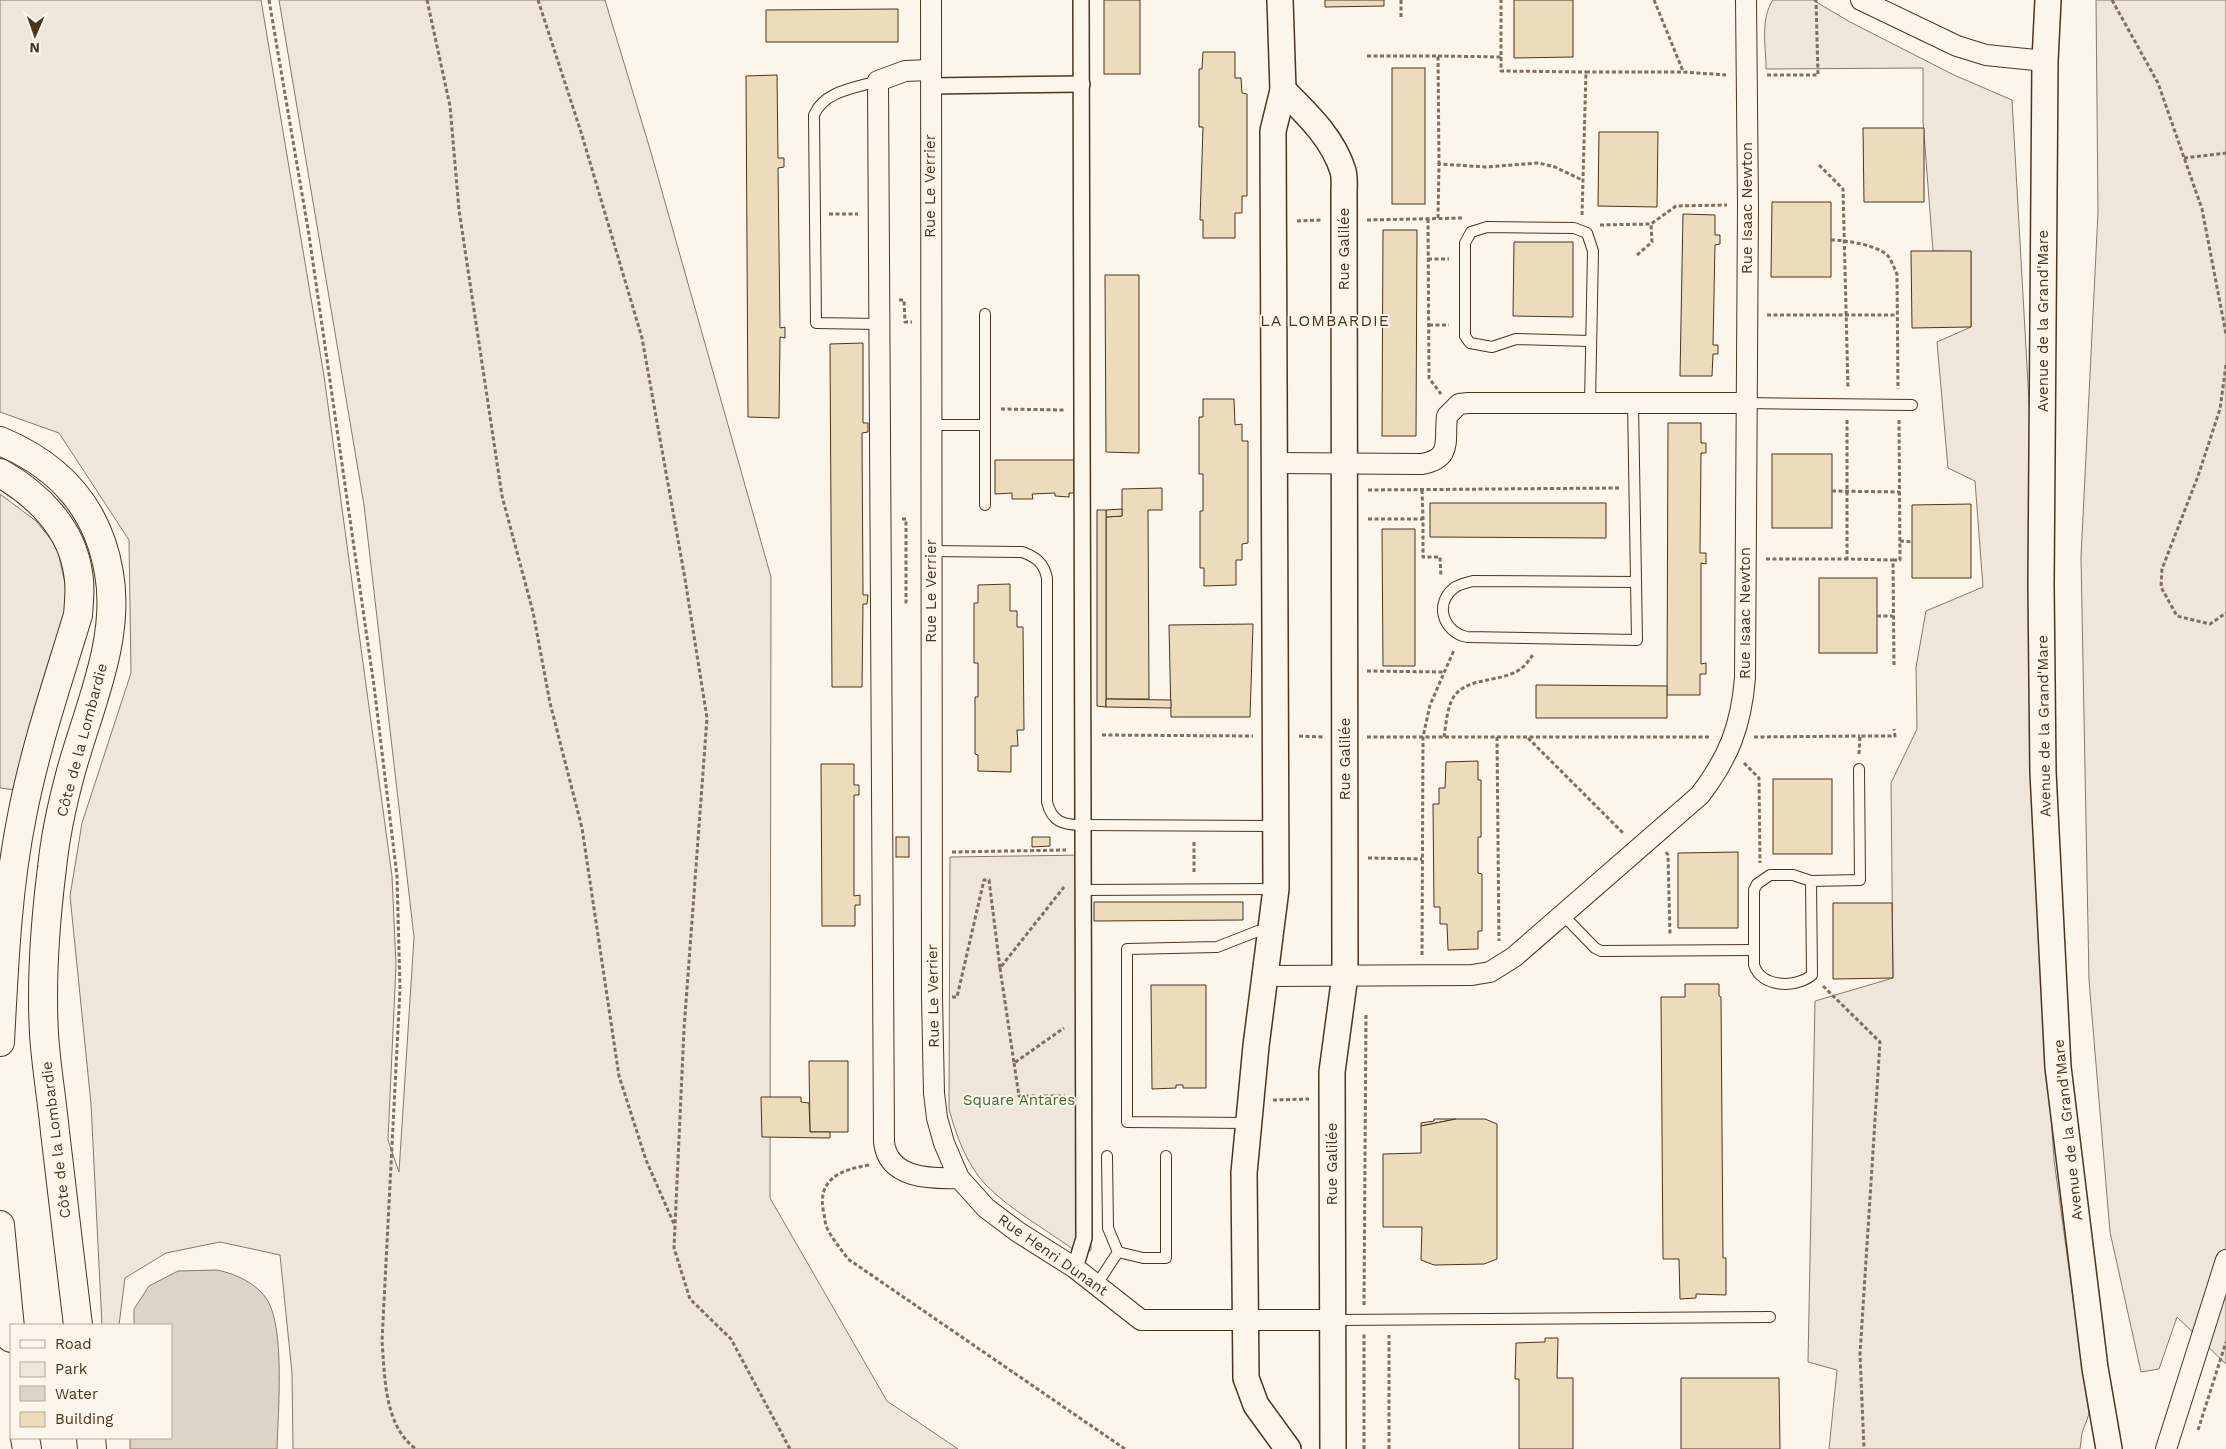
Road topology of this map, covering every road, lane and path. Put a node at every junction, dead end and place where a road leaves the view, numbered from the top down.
1 (269, 0) edge
2 (427, 0) edge
3 (538, 0) edge
4 (931, 0) edge
5 (1081, 0) edge
6 (1280, 0) edge
7 (1401, 0) edge
8 (1501, 0) edge
9 (1654, 0) edge
10 (1746, 0) edge
11 (1816, 0) edge
12 (1861, 0) edge
13 (2048, 0) edge
14 (2112, 0) edge
15 (1401, 19) dead end
16 (1367, 56) dead end
17 (1438, 56) junction
18 (1501, 57) junction
19 (2045, 61) junction
20 (1586, 72) junction
21 (1683, 72) junction
22 (1745, 75) junction
23 (930, 78) junction
24 (878, 81) junction
25 (1082, 84) junction
26 (1283, 90) junction
27 (2226, 153) edge
28 (2184, 158) junction
29 (1439, 164) junction
30 (1819, 166) dead end
31 (1582, 180) junction
32 (815, 214) junction
33 (879, 214) junction
34 (1438, 218) dead end
35 (1582, 218) dead end
36 (1428, 219) dead end
37 (1652, 224) dead end
38 (1831, 240) dead end
39 (1844, 240) junction
40 (1637, 255) dead end
41 (1428, 259) junction
42 (1465, 259) junction
43 (904, 305) dead end
44 (905, 313) dead end
45 (985, 314) dead end
46 (1846, 314) junction
47 (1748, 315) junction
48 (1897, 315) junction
49 (880, 324) junction
50 (2226, 334) edge
51 (1590, 341) junction
52 (2226, 365) edge
53 (1590, 403) junction
54 (1634, 403) junction
55 (1746, 403) junction
56 (1848, 404) junction
57 (1899, 405) junction
58 (1912, 405) dead end
59 (985, 408) junction
60 (1452, 409) junction
61 (1082, 410) junction
62 (931, 424) junction
63 (985, 425) junction
64 (0, 441) edge
65 (1274, 463) junction
66 (1345, 463) junction
67 (0, 473) edge
68 (1634, 488) junction
69 (1368, 490) dead end
70 (1422, 490) junction
71 (1832, 491) dead end
72 (1848, 492) junction
73 (1900, 492) junction
74 (985, 505) dead end
75 (1368, 519) dead end
76 (1423, 520) junction
77 (906, 522) dead end
78 (1900, 541) junction
79 (1912, 542) dead end
80 (930, 552) junction
81 (1745, 559) junction
82 (1847, 560) junction
83 (1893, 560) junction
84 (1636, 582) junction
85 (1453, 589) junction
86 (906, 594) dead end
87 (2226, 613) edge
88 (1877, 616) dead end
89 (1893, 616) junction
90 (1460, 636) junction
91 (1544, 640) junction
92 (1894, 667) dead end
93 (1367, 671) dead end
94 (1444, 672) junction
95 (1894, 729) dead end
96 (1081, 734) junction
97 (1244, 735) dead end
98 (1275, 736) junction
99 (1860, 736) junction
100 (1345, 737) junction
101 (1423, 737) junction
102 (1444, 737) junction
103 (1497, 737) junction
104 (1528, 737) junction
105 (1732, 742) junction
106 (1859, 769) joint
107 (1082, 825) junction
108 (1194, 826) junction
109 (1276, 826) junction
110 (1646, 843) junction
111 (1081, 850) junction
112 (953, 852) dead end
113 (1368, 858) dead end
114 (1422, 859) junction
115 (1081, 865) junction
116 (1762, 879) junction
117 (1811, 880) junction
118 (1194, 889) junction
119 (1276, 889) junction
120 (1082, 890) junction
121 (1563, 915) junction
122 (1272, 928) junction
123 (1753, 950) junction
124 (1670, 951) junction
125 (1499, 967) junction
126 (1000, 968) junction
127 (1422, 975) junction
128 (1812, 975) junction
129 (1266, 976) junction
130 (1355, 976) junction
131 (932, 997) junction
132 (1083, 1015) junction
133 (0, 1042) edge
134 (1014, 1063) junction
135 (1083, 1096) junction
136 (1332, 1099) junction
137 (1249, 1112) junction
138 (1106, 1156) dead end
139 (1166, 1156) dead end
140 (905, 1174) junction
141 (959, 1178) junction
142 (0, 1224) edge
143 (675, 1227) junction
144 (1118, 1252) junction
145 (2226, 1260) edge
146 (1076, 1268) junction
147 (1097, 1284) junction
148 (1770, 1317) dead end
149 (1245, 1320) junction
150 (1333, 1320) junction
151 (1364, 1320) junction
152 (1389, 1320) junction
153 (78, 1324) edge
154 (10, 1328) edge
155 (2226, 1342) edge
156 (2198, 1430) dead end
157 (416, 1449) edge
158 (790, 1449) edge
159 (1125, 1449) edge
160 (1288, 1449) edge
161 (1333, 1449) edge
162 (1364, 1449) edge
163 (1389, 1449) edge
164 (1864, 1449) edge
165 (2109, 1449) edge
166 (2166, 1449) edge

1 - 157 path
2 - 143 path
3 - 143 path
4 - 23 street, Rue Le Verrier
5 - 25 street
6 - 26 street
7 - 15 path
8 - 18 path
9 - 21 path
10 - 22 street, Rue Isaac Newton
11 - 22 path
12 - 19 street
13 - 19 street, Avenue de la Grand'Mare
14 - 28 path
16 - 17 path
17 - 18 path
17 - 29 path
18 - 20 path
19 - 165 street, Avenue de la Grand'Mare
20 - 21 path
20 - 31 path
21 - 22 path
22 - 47 street, Rue Isaac Newton
23 - 24 street
23 - 25 street
23 - 62 street, Rue Le Verrier
24 - 32 lane
24 - 33 street
25 - 61 street
26 - 65 street
26 - 66 street, Rue Galilée
27 - 28 path
28 - 50 path
29 - 31 path
29 - 34 path
30 - 39 path
31 - 35 path
32 - 33 path
32 - 49 lane
33 - 49 street
36 - 41 path
37 - 40 path
38 - 39 path
39 - 46 path
39 - 48 path
41 - 42 path
41 - 60 path
42 - 51 lane
42 - 51 lane
43 - 44 path
45 - 59 lane
46 - 47 path
46 - 48 path
46 - 56 path
47 - 55 street, Rue Isaac Newton
48 - 57 path
49 - 140 street
51 - 53 lane
52 - 87 path
53 - 54 street
53 - 60 street
54 - 55 street
54 - 68 lane
55 - 56 lane
55 - 81 street, Rue Isaac Newton
56 - 57 lane
56 - 72 path
57 - 58 lane
57 - 73 path
59 - 61 path
59 - 63 lane
60 - 66 street
61 - 96 street
62 - 63 lane
62 - 80 street, Rue Le Verrier
63 - 74 lane
64 - 153 main road, Côte de la Lombardie
65 - 66 street
65 - 98 street
66 - 100 street, Rue Galilée
67 - 133 main road
68 - 70 path
68 - 84 lane
69 - 70 path
70 - 76 path
71 - 72 path
72 - 73 path
72 - 82 path
73 - 78 path
75 - 76 path
76 - 85 path
77 - 86 path
78 - 79 path
78 - 83 path
80 - 107 lane
80 - 131 street, Rue Le Verrier
81 - 82 path
81 - 105 street, Rue Isaac Newton
82 - 83 path
83 - 89 path
84 - 85 lane
84 - 91 lane
85 - 90 lane
88 - 89 path
89 - 92 path
90 - 91 lane
90 - 94 path
91 - 102 path
93 - 94 path
94 - 101 path
95 - 99 path
96 - 97 path
96 - 107 street
98 - 100 path
98 - 109 street
99 - 105 path
99 - 106 path
100 - 101 path
100 - 130 street, Rue Galilée
101 - 102 path
101 - 114 path
102 - 103 path
103 - 104 path
103 - 125 path
104 - 105 path
104 - 110 path
105 - 110 street, Rue Isaac Newton
105 - 116 path
106 - 117 lane
107 - 108 lane
107 - 111 street
108 - 109 lane
108 - 118 path
109 - 119 street
110 - 121 street, Rue Isaac Newton
110 - 124 path
111 - 112 path
111 - 115 street
113 - 114 path
114 - 127 path
115 - 120 street
115 - 126 path
116 - 117 lane
116 - 123 lane
117 - 128 lane
118 - 119 lane
118 - 120 lane
119 - 122 street
120 - 132 street
121 - 124 lane
121 - 125 street, Rue Isaac Newton
122 - 129 street
122 - 137 lane
123 - 124 lane
123 - 128 lane
125 - 127 street, Rue Isaac Newton
126 - 131 path
126 - 134 path
127 - 130 street, Rue Isaac Newton
128 - 164 path
129 - 130 street, Rue Isaac Newton
129 - 137 street
130 - 136 street, Rue Galilée
130 - 151 path
131 - 141 street, Rue Le Verrier
132 - 134 path
132 - 135 street
134 - 135 path
135 - 146 street
136 - 137 path
136 - 150 street, Rue Galilée
137 - 149 street
138 - 144 lane
139 - 144 lane
140 - 141 street
140 - 159 path
141 - 146 street, Rue Henri Dunant
142 - 154 main road
143 - 158 path
144 - 147 lane
145 - 166 street
146 - 147 street, Rue Henri Dunant
147 - 149 street, Rue Henri Dunant
148 - 152 lane
149 - 150 street, Rue Henri Dunant
149 - 160 street
150 - 151 lane
150 - 161 street, Rue Galilée
151 - 152 lane
151 - 162 path
152 - 163 path
155 - 156 path

